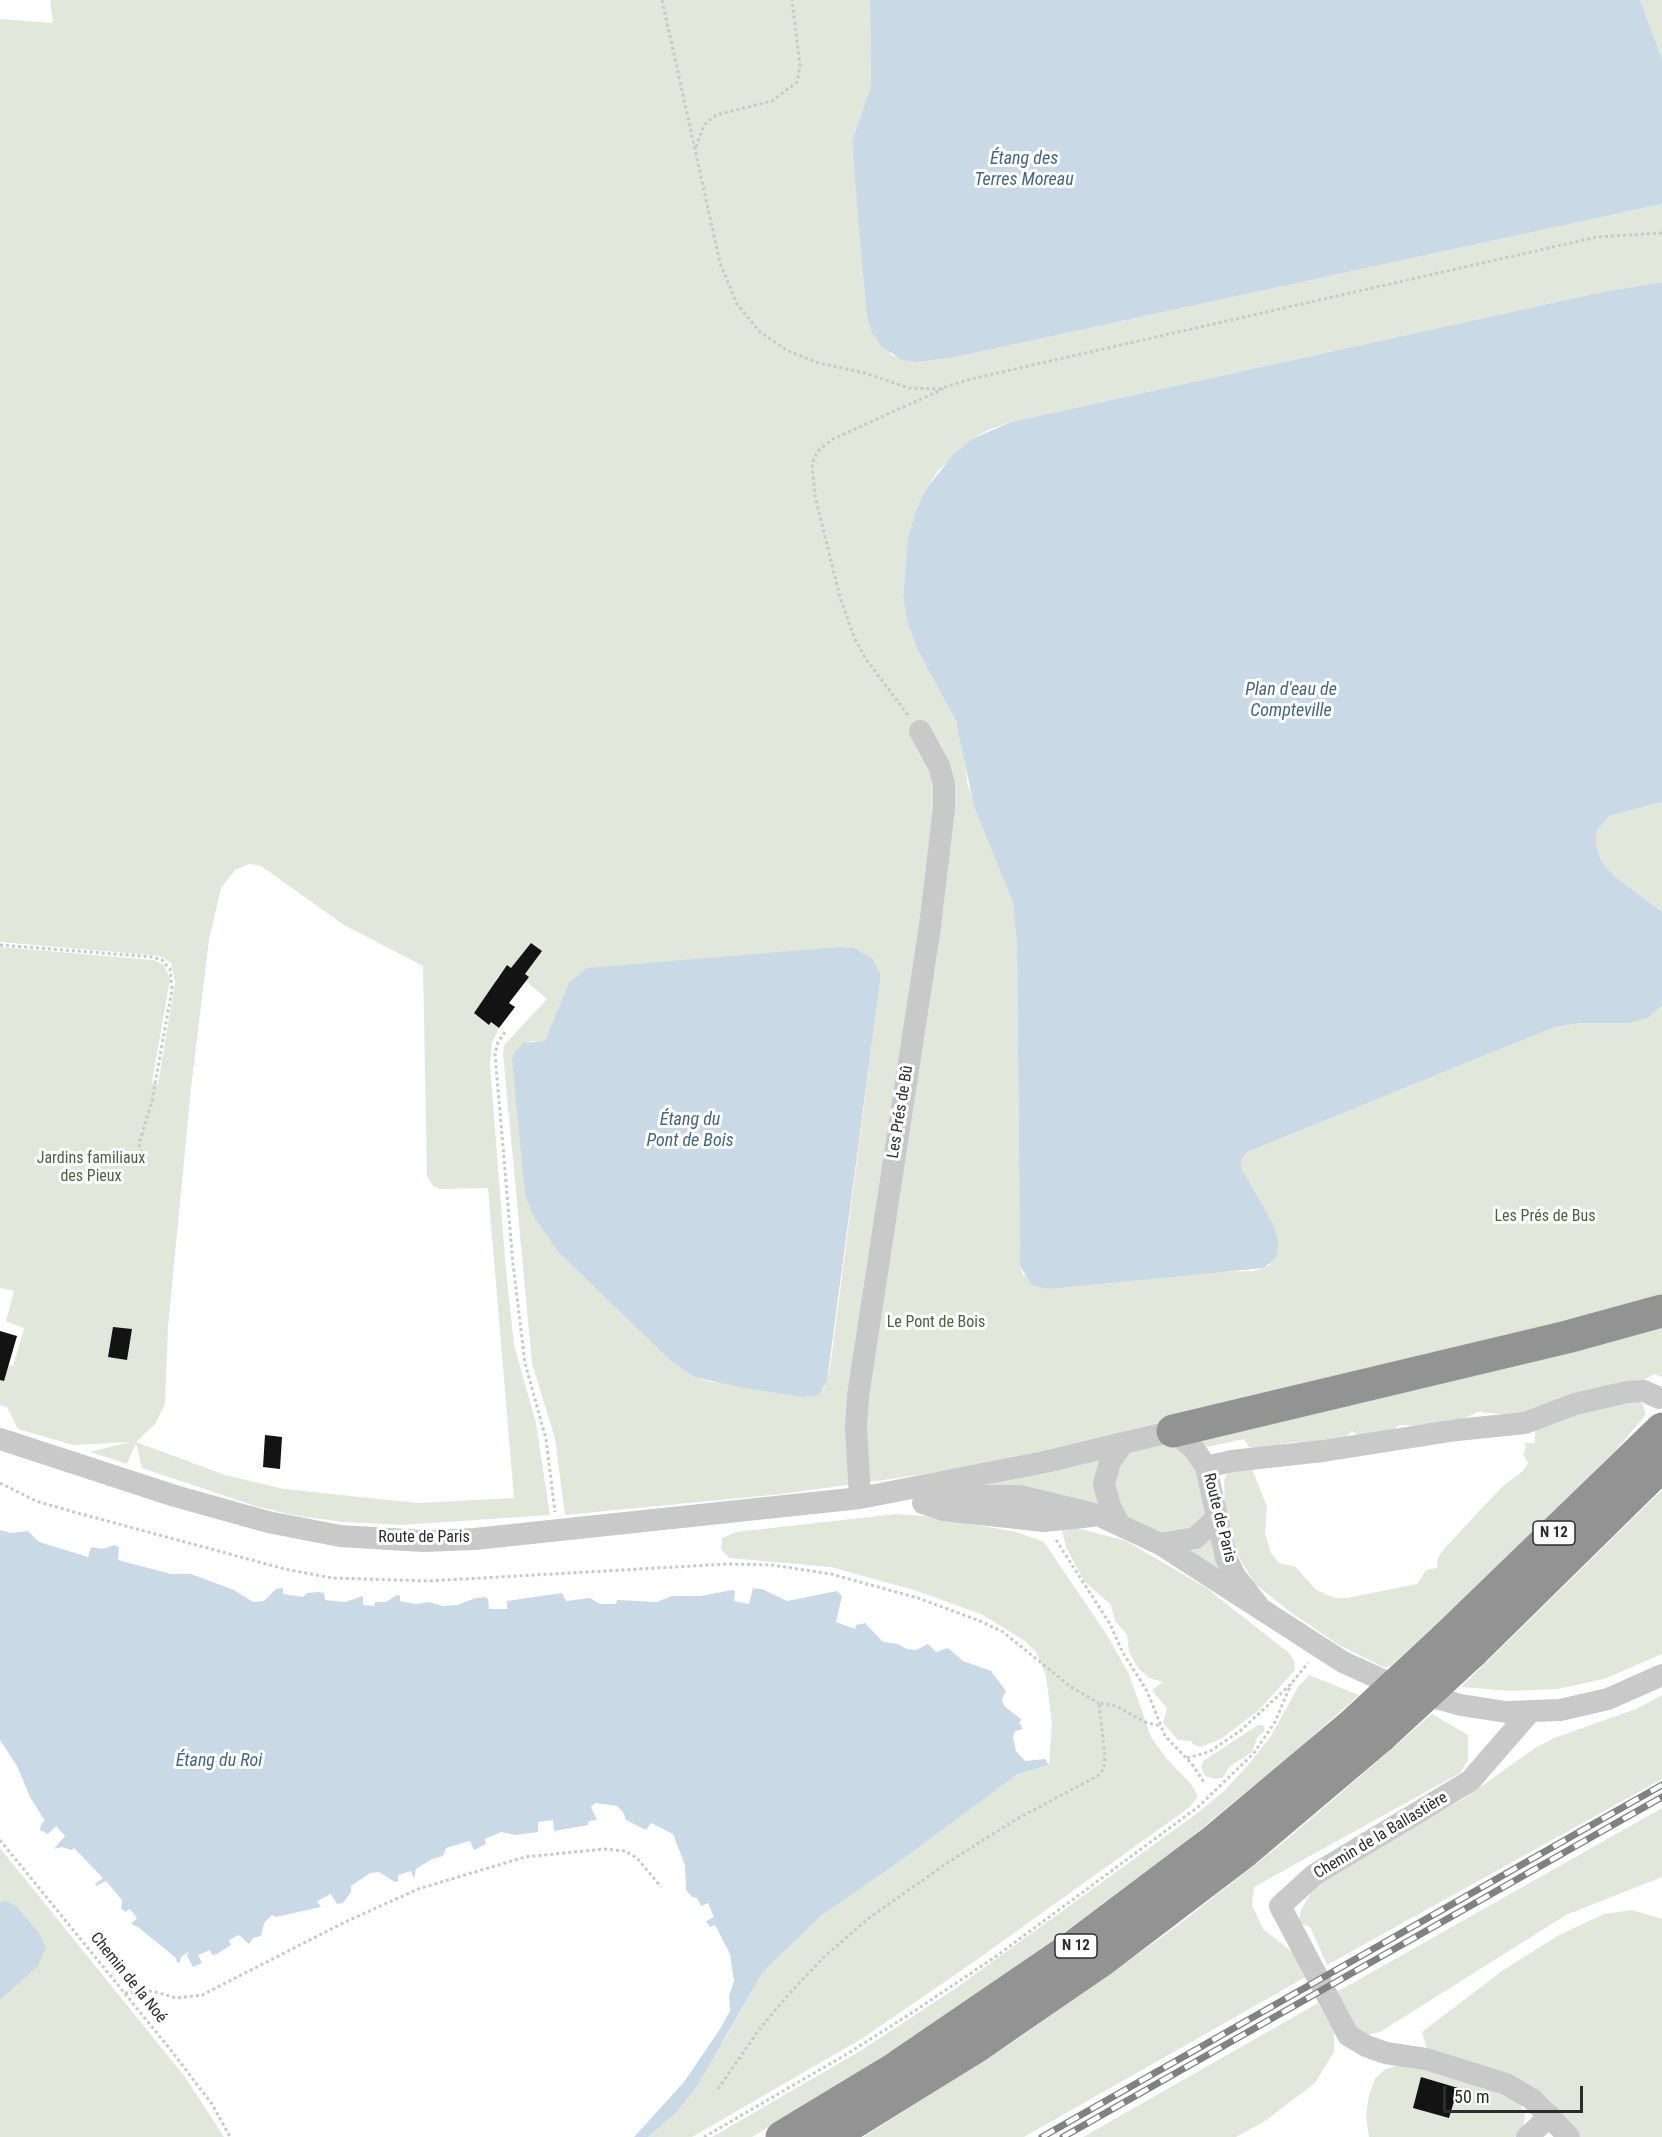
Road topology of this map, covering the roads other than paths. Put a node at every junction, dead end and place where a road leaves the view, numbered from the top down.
1 (920, 731) road end
2 (1662, 1311) edge
3 (1659, 1398) dead end
4 (1662, 1429) edge
5 (1173, 1431) junction
6 (0, 1438) edge
7 (1123, 1443) junction
8 (1662, 1465) edge
9 (1206, 1467) junction
10 (904, 1496) junction
11 (860, 1498) junction
12 (1098, 1515) junction
13 (1216, 1519) junction
14 (1120, 1525) junction
15 (1160, 1544) junction
16 (1261, 1609) junction
17 (1459, 1645) junction
18 (1662, 1675) edge
19 (1529, 1713) junction
20 (1550, 2116) junction
21 (782, 2137) edge
22 (830, 2137) edge
23 (1527, 2137) edge
24 (1569, 2137) edge

1 - 11 street, Les Prés de Bû
2 - 5 highway
3 - 9 street
4 - 17 highway, N 12
5 - 7 street, Route de Paris
5 - 9 street, Route de Paris
6 - 11 street, Route de Paris
7 - 11 street, Route de Paris
7 - 14 street
8 - 17 highway, N 12
9 - 13 street, Route de Paris
10 - 11 street, Route de Paris
10 - 12 street, Route de Paris
10 - 12 street
12 - 14 street, Route de Paris
13 - 15 street
13 - 16 street, Route de Paris
14 - 15 street, Route de Paris
15 - 16 street, Route de Paris
16 - 19 street
17 - 21 highway, N 12, bridge
17 - 22 highway, N 12, bridge
18 - 19 street
19 - 20 street, Chemin de la Ballastière
20 - 23 street
20 - 24 street, Chemin de la Ballastière

